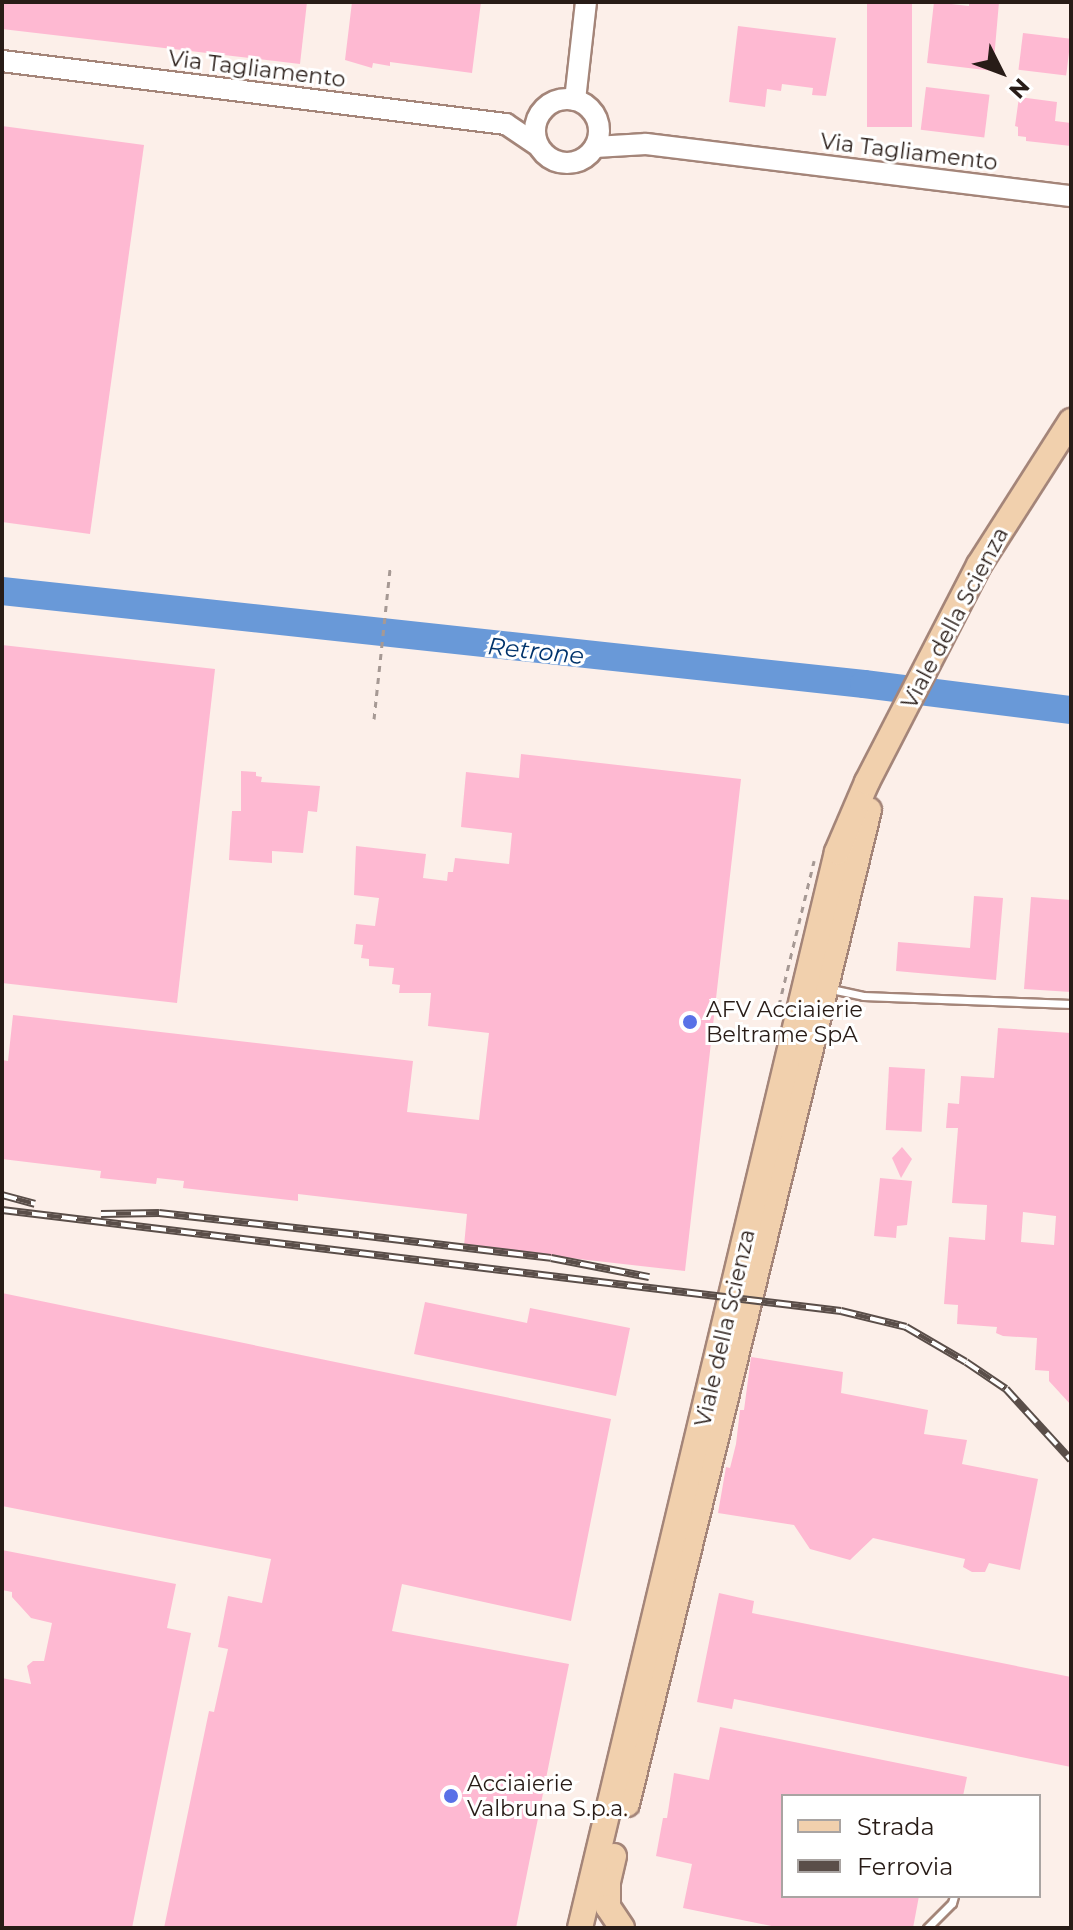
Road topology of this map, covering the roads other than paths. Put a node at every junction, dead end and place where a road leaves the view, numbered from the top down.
1 (586, 2) edge
2 (2, 61) edge
3 (575, 100) junction
4 (553, 102) junction
5 (506, 124) junction
6 (597, 138) junction
7 (537, 145) junction
8 (1071, 196) edge
9 (1071, 421) edge
10 (892, 736) junction
11 (825, 988) junction
12 (1071, 1004) edge
13 (953, 1898) edge
14 (580, 1928) edge
15 (622, 1928) edge
16 (927, 1928) edge

1 - 3 street
2 - 5 street, Via Tagliamento
3 - 4 street
3 - 6 street
4 - 5 street
4 - 7 street
5 - 7 street, Via Tagliamento
6 - 7 street, Via Tagliamento
6 - 8 street, Via Tagliamento
9 - 10 main road, Viale della Scienza
10 - 11 main road, Viale della Scienza
10 - 14 main road, Viale della Scienza
11 - 12 lane
11 - 15 main road, Viale della Scienza
13 - 16 lane

